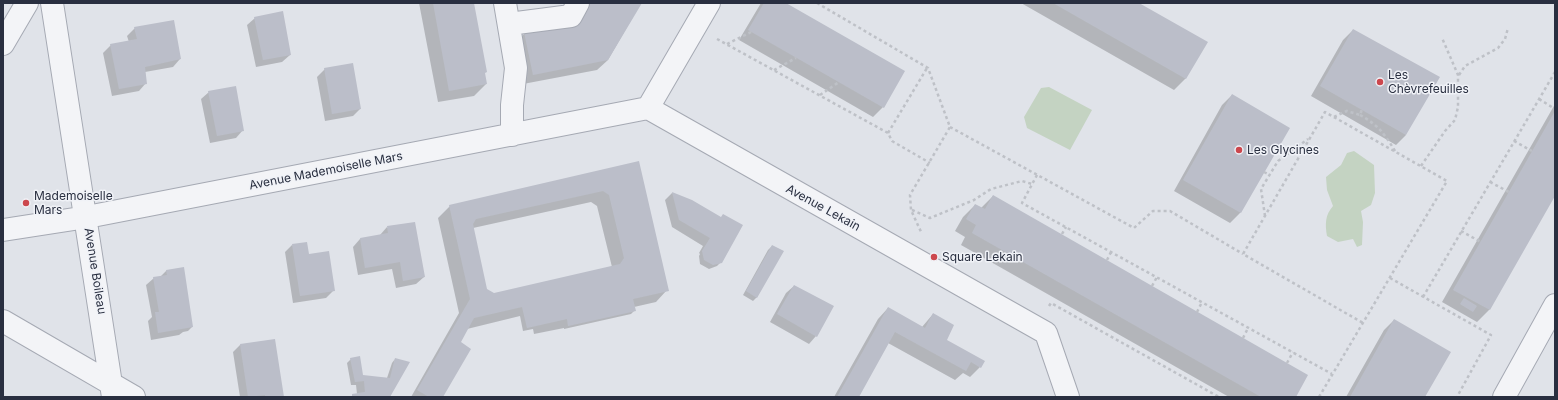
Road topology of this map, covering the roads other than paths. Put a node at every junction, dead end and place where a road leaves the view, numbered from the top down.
1 (27, 3) edge
2 (52, 3) edge
3 (578, 3) edge
4 (709, 3) edge
5 (507, 13) edge
6 (3, 44) edge
7 (648, 108) junction
8 (512, 135) junction
9 (86, 217) junction
10 (3, 230) edge
11 (1554, 307) edge
12 (3, 321) edge
13 (113, 391) edge
14 (134, 397) edge
15 (1068, 397) edge
16 (1504, 397) edge

1 - 6 street
2 - 9 street, Avenue Boileau
3 - 5 street
4 - 7 street
5 - 8 street
7 - 8 street, Avenue Mademoiselle Mars
7 - 15 street, Avenue Lekain
8 - 9 street, Avenue Mademoiselle Mars
9 - 10 street, Avenue Mademoiselle Mars
9 - 13 street, Avenue Boileau
11 - 16 street
12 - 13 street
13 - 14 street

